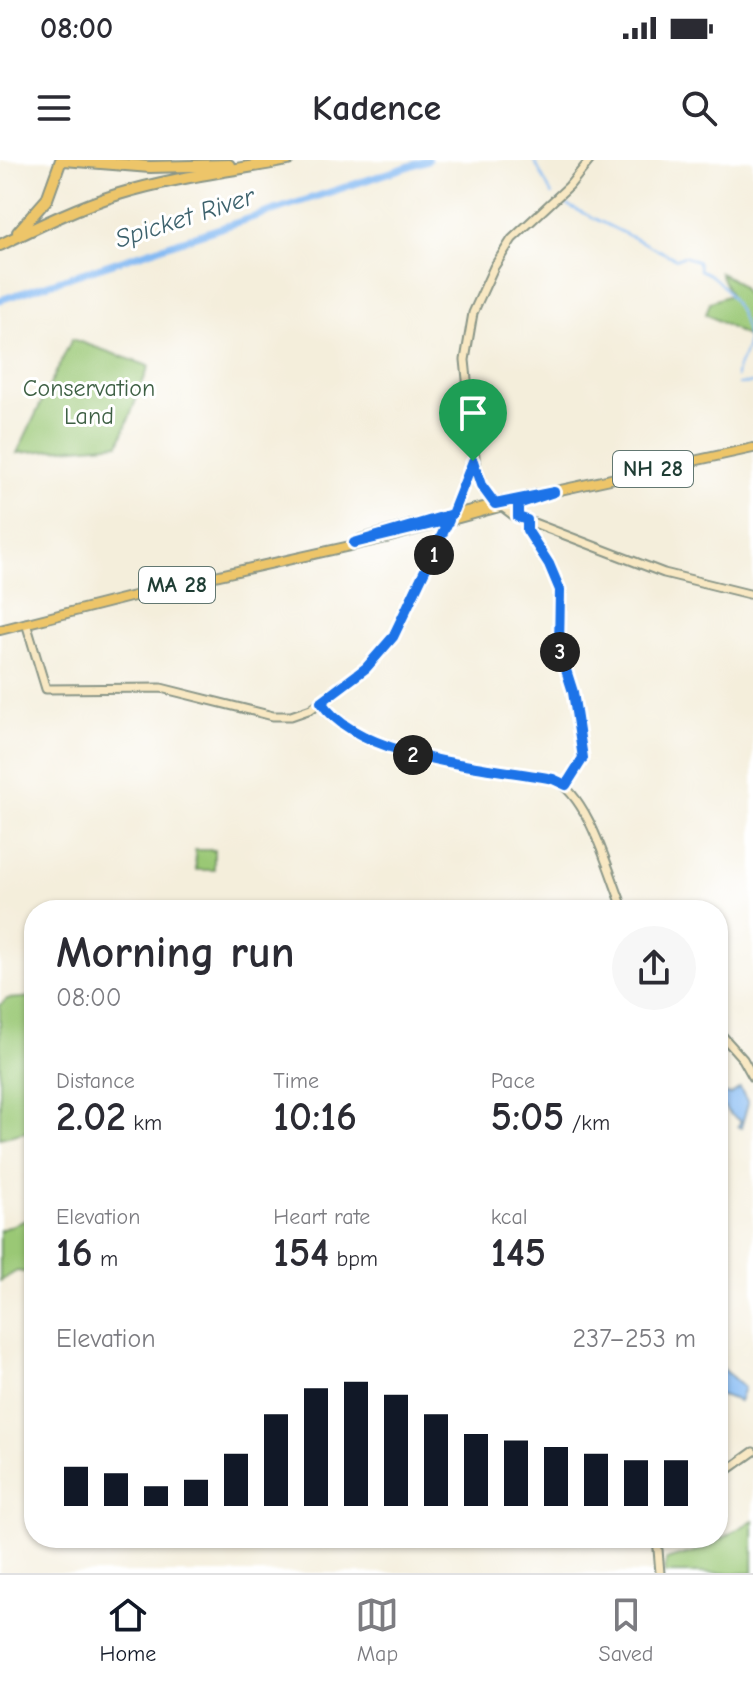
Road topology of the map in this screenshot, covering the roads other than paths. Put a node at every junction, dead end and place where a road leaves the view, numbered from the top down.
1 (66, 160) edge
2 (271, 160) edge
3 (288, 160) edge
4 (590, 160) edge
5 (0, 245) edge
6 (753, 448) edge
7 (473, 461) junction
8 (466, 485) junction
9 (481, 485) junction
10 (554, 492) junction
11 (518, 504) junction
12 (498, 506) junction
13 (451, 517) junction
14 (522, 519) junction
15 (328, 550) joint
16 (753, 595) edge
17 (26, 623) junction
18 (0, 630) edge
19 (321, 702) junction
20 (566, 785) junction
21 (620, 900) edge
22 (728, 1042) edge
23 (753, 1077) edge
24 (753, 1452) edge
25 (728, 1470) edge
26 (658, 1548) edge
27 (660, 1573) edge

1 - 2 highway
1 - 5 highway
3 - 5 highway
4 - 7 street
6 - 10 main road, NH 28
7 - 8 street
7 - 9 street
8 - 9 street
8 - 13 street
9 - 12 street
10 - 11 main road, NH 28
10 - 12 main road, NH 28
11 - 12 main road, NH 28
11 - 14 main road
12 - 13 main road, NH 28
12 - 14 street
13 - 15 main road, NH 28
13 - 19 street
14 - 16 street
14 - 20 street
15 - 17 main road, MA 28
17 - 18 main road, MA 28
17 - 19 street
19 - 20 street
20 - 21 street
22 - 23 street
24 - 25 street
26 - 27 street

